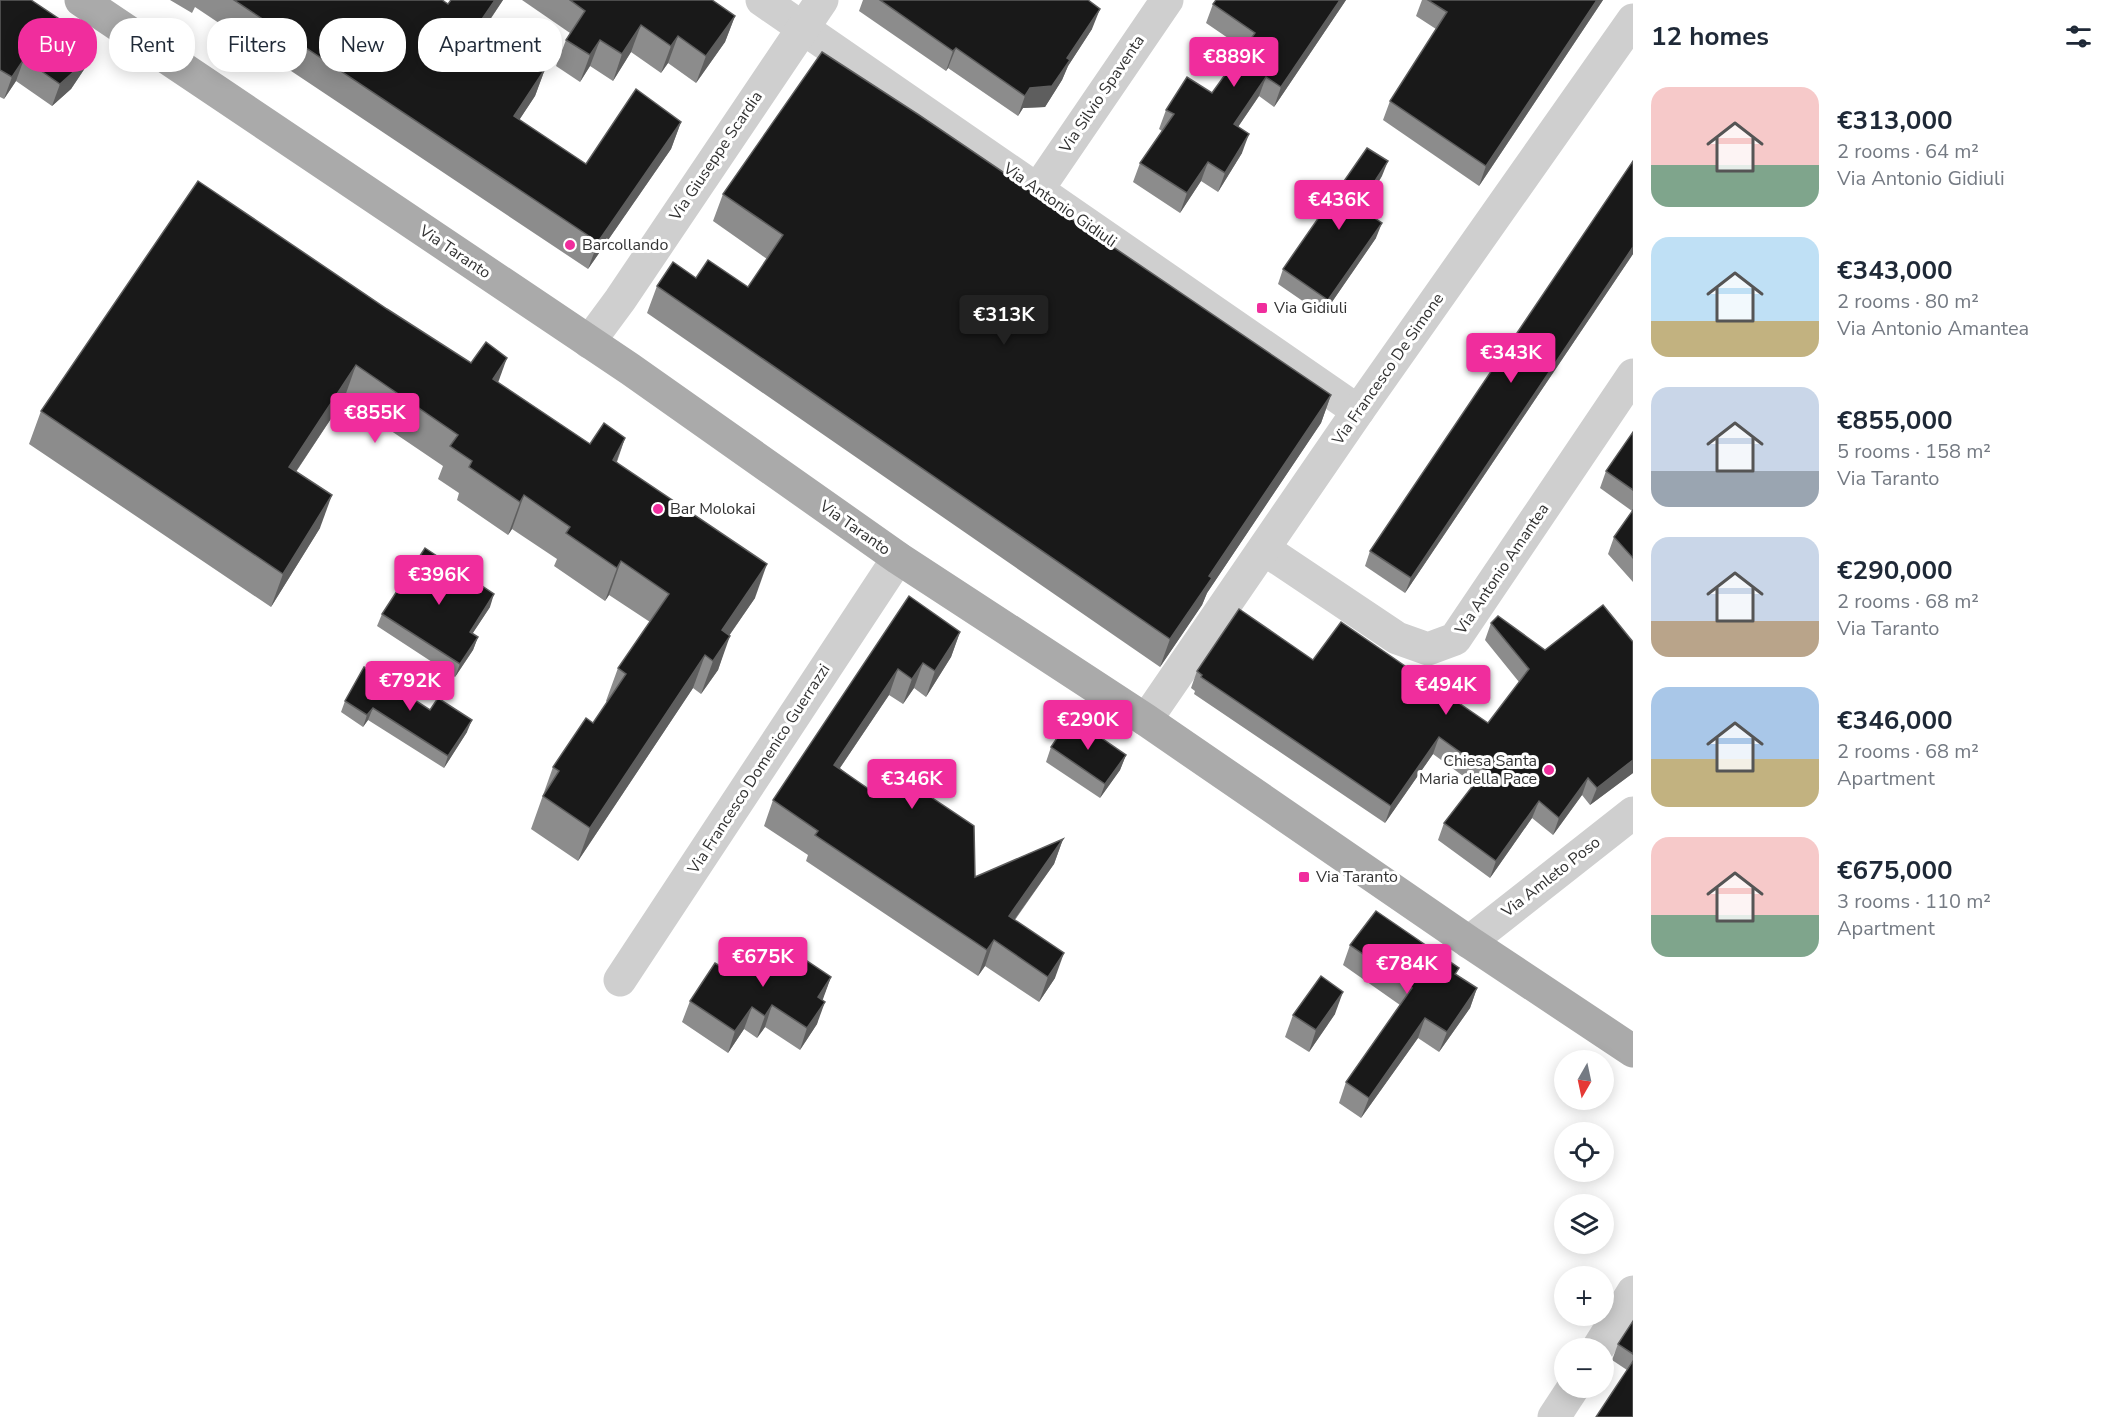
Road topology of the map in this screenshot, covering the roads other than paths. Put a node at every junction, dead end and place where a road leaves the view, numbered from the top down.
1 (81, 0) edge
2 (762, 0) edge
3 (822, 0) edge
4 (1167, 0) edge
5 (1633, 20) edge
6 (801, 28) junction
7 (1038, 189) junction
8 (589, 342) junction
9 (1633, 375) edge
10 (1358, 411) junction
11 (1264, 549) junction
12 (898, 558) junction
13 (1146, 720) junction
14 (1633, 813) edge
15 (1469, 942) junction
16 (620, 980) dead end
17 (1633, 1051) edge
18 (1633, 1292) edge
19 (1604, 1338) edge
20 (1566, 1398) edge
21 (1554, 1417) edge

1 - 8 main road, Via Taranto
2 - 6 street, Via Antonio Gidiuli
3 - 6 street, Via Giuseppe Scardia
4 - 7 street, Via Silvio Spaventa
5 - 10 street, Via Francesco De Simone
6 - 7 street, Via Antonio Gidiuli
6 - 8 street, Via Giuseppe Scardia
7 - 10 street, Via Antonio Gidiuli
8 - 12 main road, Via Taranto
9 - 11 street, Via Antonio Amantea
10 - 11 street, Via Francesco De Simone
11 - 13 street, Via Francesco De Simone
12 - 13 main road, Via Taranto
12 - 16 street, Via Francesco Domenico Guerrazzi
13 - 15 main road, Via Taranto
14 - 15 street, Via Amleto Poso
15 - 17 main road, Via Taranto
18 - 19 street
20 - 21 street

